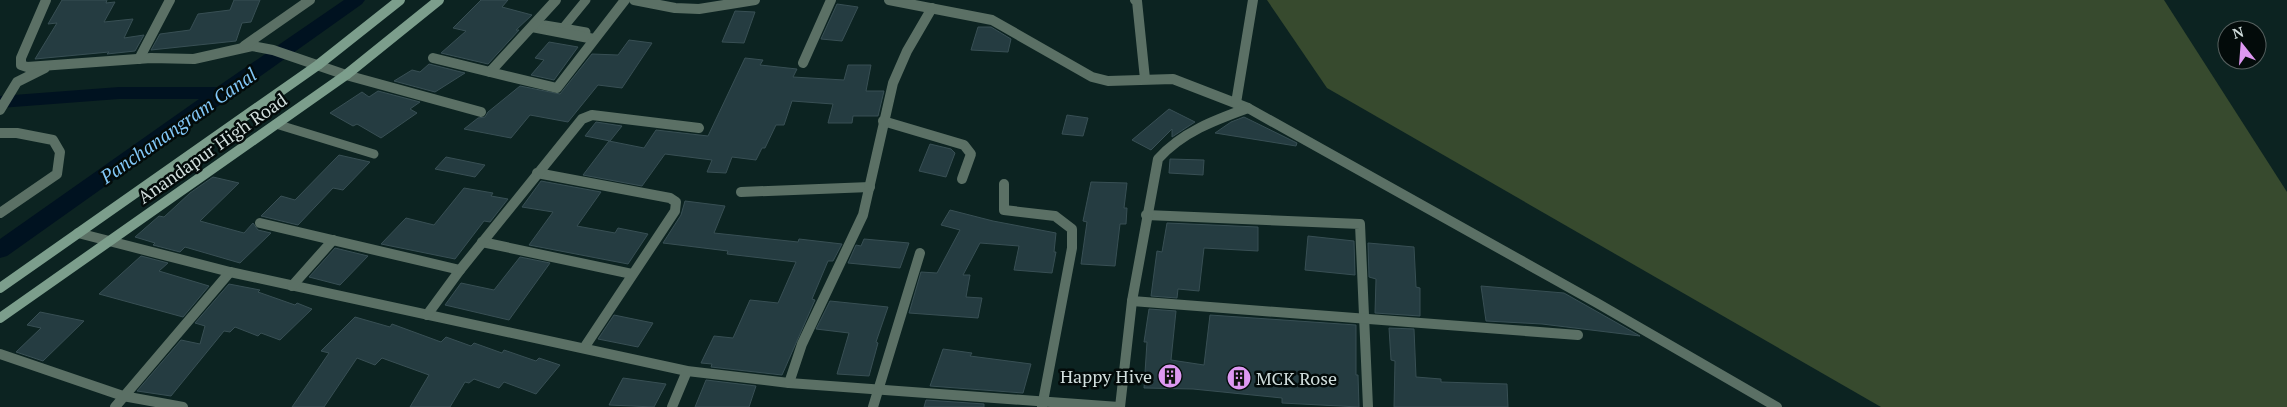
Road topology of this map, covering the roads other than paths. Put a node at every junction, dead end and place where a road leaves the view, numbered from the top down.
1 (46, 0) edge
2 (170, 0) edge
3 (310, 0) edge
4 (400, 0) edge
5 (439, 0) edge
6 (556, 0) edge
7 (586, 0) edge
8 (625, 0) edge
9 (634, 0) edge
10 (755, 0) edge
11 (831, 0) edge
12 (889, 0) edge
13 (1135, 0) edge
14 (1253, 0) edge
15 (932, 8) junction
16 (545, 25) dead end
17 (532, 27) junction
18 (563, 28) junction
19 (590, 35) junction
20 (243, 47) junction
21 (433, 58) dead end
22 (139, 59) junction
23 (803, 64) dead end
24 (318, 65) junction
25 (47, 67) junction
26 (490, 72) junction
27 (346, 74) junction
28 (1145, 79) junction
29 (1236, 103) junction
30 (1248, 108) junction
31 (0, 110) edge
32 (481, 112) dead end
33 (883, 121) junction
34 (276, 124) junction
35 (699, 128) dead end
36 (0, 133) edge
37 (374, 154) dead end
38 (537, 173) junction
39 (962, 179) dead end
40 (1004, 184) dead end
41 (870, 187) junction
42 (741, 192) dead end
43 (0, 213) edge
44 (1146, 214) junction
45 (260, 223) dead end
46 (78, 233) junction
47 (110, 240) junction
48 (333, 240) junction
49 (482, 242) junction
50 (920, 253) dead end
51 (460, 270) junction
52 (230, 272) junction
53 (632, 274) junction
54 (292, 286) junction
55 (0, 288) edge
56 (1132, 301) junction
57 (427, 315) junction
58 (0, 318) edge
59 (1365, 320) junction
60 (1578, 335) dead end
61 (584, 348) junction
62 (0, 354) edge
63 (688, 370) junction
64 (789, 383) junction
65 (878, 388) junction
66 (123, 396) junction
67 (1042, 405) edge
68 (115, 407) edge
69 (183, 407) edge
70 (672, 407) edge
71 (872, 407) edge
72 (1120, 407) edge
73 (1368, 407) edge
74 (1777, 407) edge

1 - 25 street
2 - 22 street
3 - 20 street
4 - 24 main road, Anandapur High Road
5 - 27 main road, Anandapur High Road
6 - 17 street
7 - 18 lane
8 - 19 street
9 - 10 street
11 - 23 street
12 - 15 street
13 - 28 street
14 - 29 street
15 - 28 street
15 - 33 street
16 - 18 lane
17 - 19 street
17 - 26 street
18 - 19 lane
19 - 26 street
20 - 22 street
20 - 24 street
21 - 26 street
22 - 25 street
24 - 27 street
24 - 46 main road, Anandapur High Road
25 - 31 street
27 - 32 street
27 - 34 main road, Anandapur High Road
28 - 29 street
29 - 30 street
30 - 44 street
30 - 74 street
33 - 39 street
33 - 41 street
34 - 37 lane
34 - 47 main road, Anandapur High Road
35 - 38 street
36 - 43 street
38 - 49 street
38 - 53 street
40 - 67 street
41 - 42 street
41 - 64 street
44 - 56 street
44 - 59 street
45 - 48 street
46 - 47 street
46 - 55 main road, Anandapur High Road
47 - 52 street
47 - 58 main road, Anandapur High Road
48 - 51 street
48 - 54 street
49 - 51 street
49 - 53 street
50 - 65 street
51 - 57 street
52 - 54 street
52 - 66 street
53 - 61 street
54 - 57 street
56 - 59 street
56 - 72 street
57 - 61 street
59 - 60 street
59 - 73 street
61 - 63 street
62 - 66 street
63 - 64 street
63 - 70 street
64 - 65 street
65 - 67 street
65 - 71 street
66 - 68 street
66 - 69 street
67 - 72 street

